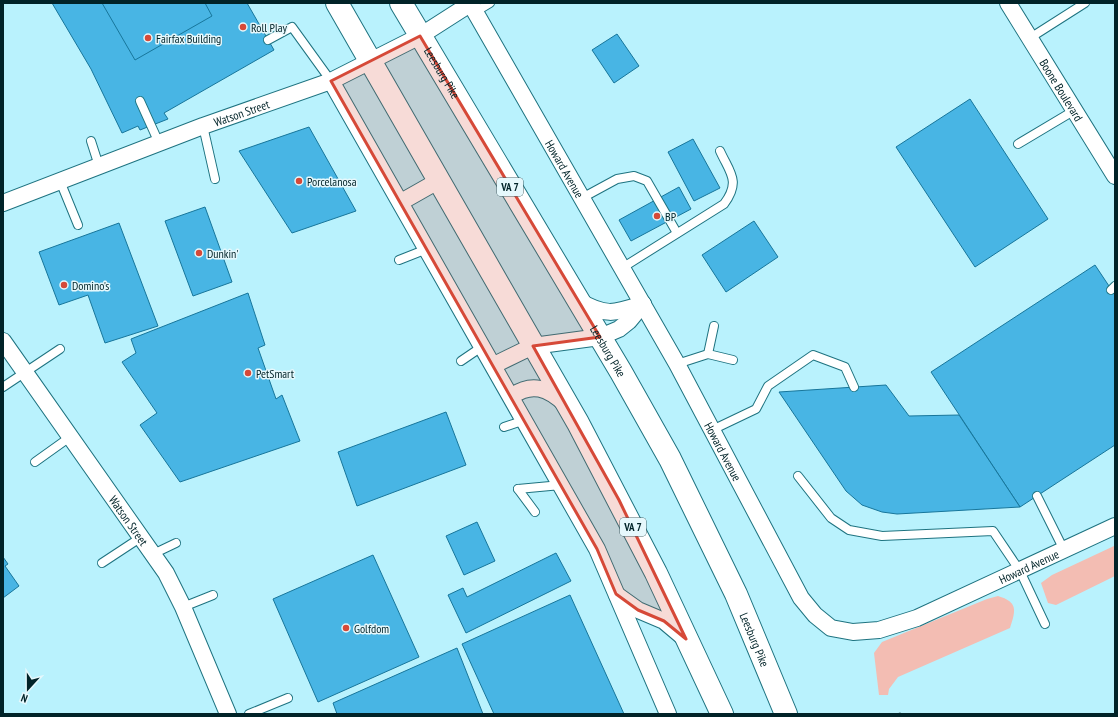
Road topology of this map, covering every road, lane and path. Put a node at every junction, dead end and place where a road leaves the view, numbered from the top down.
1 (336, 3) edge
2 (401, 3) edge
3 (490, 3) edge
4 (1008, 3) edge
5 (1085, 3) edge
6 (472, 6) edge
7 (420, 36) junction
8 (1030, 38) junction
9 (268, 40) dead end
10 (369, 60) junction
11 (331, 81) junction
12 (140, 101) dead end
13 (1075, 110) junction
14 (203, 126) junction
15 (91, 141) dead end
16 (160, 143) junction
17 (1018, 144) dead end
18 (720, 151) dead end
19 (99, 166) junction
20 (1115, 176) edge
21 (215, 179) dead end
22 (60, 181) junction
23 (438, 181) junction
24 (582, 198) junction
25 (400, 202) junction
26 (3, 203) edge
27 (78, 225) dead end
28 (677, 233) junction
29 (427, 249) junction
30 (399, 260) dead end
31 (622, 268) junction
32 (576, 299) junction
33 (643, 304) junction
34 (714, 326) dead end
35 (600, 337) junction
36 (3, 341) edge
37 (483, 346) junction
38 (533, 346) junction
39 (60, 349) dead end
40 (708, 354) junction
41 (733, 360) dead end
42 (461, 361) dead end
43 (677, 364) junction
44 (494, 365) junction
45 (25, 372) junction
46 (3, 387) edge
47 (854, 387) dead end
48 (512, 396) junction
49 (570, 408) junction
50 (525, 420) junction
51 (504, 426) dead end
52 (712, 430) junction
53 (70, 437) junction
54 (35, 462) dead end
55 (798, 476) dead end
56 (561, 485) junction
57 (1037, 496) dead end
58 (535, 512) dead end
59 (1115, 526) edge
60 (140, 538) junction
61 (176, 543) dead end
62 (1064, 550) junction
63 (152, 554) junction
64 (102, 563) dead end
65 (1020, 571) junction
66 (616, 594) junction
67 (213, 595) dead end
68 (183, 607) junction
69 (1045, 624) dead end
70 (686, 639) junction
71 (768, 668) junction
72 (288, 698) dead end
73 (903, 712) dead end
74 (228, 714) edge
75 (249, 714) edge
76 (668, 714) edge
77 (722, 714) edge
78 (786, 714) edge
79 (798, 714) edge
80 (899, 714) edge

1 - 10 highway, VA 7
2 - 7 highway, Leesburg Pike / VA 7
3 - 6 lane
4 - 8 street, Boone Boulevard
5 - 8 lane
6 - 7 street, Watson Street
6 - 24 street, Howard Avenue
7 - 10 street, Watson Street
7 - 32 highway, Leesburg Pike / VA 7
8 - 13 street, Boone Boulevard
9 - 11 lane
10 - 11 street, Watson Street
10 - 23 highway, VA 7
11 - 14 street, Watson Street
11 - 25 street
12 - 16 lane
13 - 17 lane
13 - 20 street, Boone Boulevard
14 - 16 street, Watson Street
14 - 21 lane
15 - 19 lane
16 - 19 street, Watson Street
18 - 28 lane
19 - 22 street, Watson Street
22 - 26 street, Watson Street
22 - 27 lane
23 - 25 street
23 - 38 highway, VA 7
24 - 28 lane
24 - 31 street, Howard Avenue
25 - 29 street
28 - 31 lane
29 - 30 lane
29 - 37 street
31 - 33 street, Howard Avenue
32 - 33 street
32 - 35 highway, Leesburg Pike / VA 7
33 - 35 street
33 - 43 street, Howard Avenue
34 - 40 lane
35 - 38 street
35 - 71 highway, Leesburg Pike / VA 7
36 - 45 street, Watson Street
37 - 42 lane
37 - 44 street
38 - 44 street
38 - 49 highway, VA 7
39 - 45 lane
40 - 41 lane
40 - 43 lane
43 - 52 street, Howard Avenue
44 - 48 street
45 - 46 lane
45 - 53 street, Watson Street
47 - 52 lane
48 - 49 street
48 - 50 street
49 - 70 highway, VA 7
50 - 51 lane
50 - 56 street
52 - 65 street, Howard Avenue
53 - 54 lane
53 - 60 street, Watson Street
55 - 65 lane
56 - 58 lane
56 - 66 street
57 - 62 lane
59 - 62 street, Howard Avenue
60 - 63 street, Watson Street
60 - 64 lane
61 - 63 lane
62 - 65 street, Howard Avenue
63 - 68 street, Watson Street
65 - 69 lane
66 - 70 street
66 - 76 street
67 - 68 lane
68 - 74 street, Watson Street
70 - 77 highway, VA 7
71 - 78 highway, Leesburg Pike / VA 7
71 - 79 highway
72 - 75 lane
73 - 80 path

